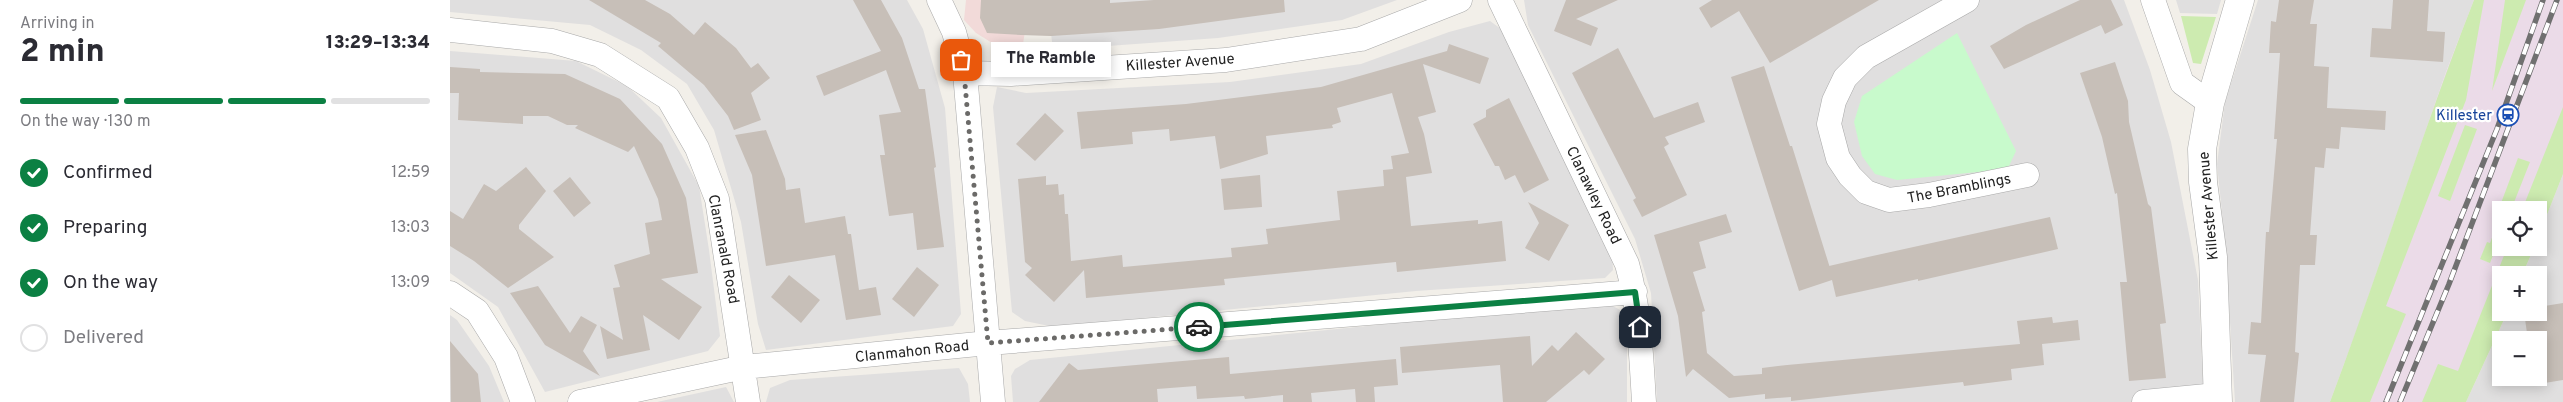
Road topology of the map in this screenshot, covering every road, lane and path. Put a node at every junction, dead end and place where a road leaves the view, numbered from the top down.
1 (1460, 0) edge
2 (1500, 0) edge
3 (1967, 0) edge
4 (2153, 0) edge
5 (2240, 0) edge
6 (942, 1) edge
7 (450, 30) edge
8 (964, 73) junction
9 (2210, 103) junction
10 (2027, 175) dead end
11 (1635, 292) junction
12 (450, 293) edge
13 (988, 343) junction
14 (744, 367) junction
15 (2217, 398) edge
16 (523, 402) edge
17 (580, 402) edge
18 (748, 402) edge
19 (993, 402) edge
20 (1644, 402) edge
21 (2144, 402) edge

1 - 8 street, Killester Avenue
2 - 11 street, Clanawley Road
3 - 10 street, The Bramblings
4 - 9 street
5 - 9 street, Killester Avenue
6 - 8 street
7 - 14 street, Clanranald Road
8 - 13 street
9 - 15 street, Killester Avenue
11 - 13 street, Clanmahon Road
11 - 20 street, Clanawley Road
12 - 16 street
13 - 14 street, Clanmahon Road
13 - 19 street
14 - 17 street, Clanmahon Road
14 - 18 street, Clanranald Road
15 - 21 street

